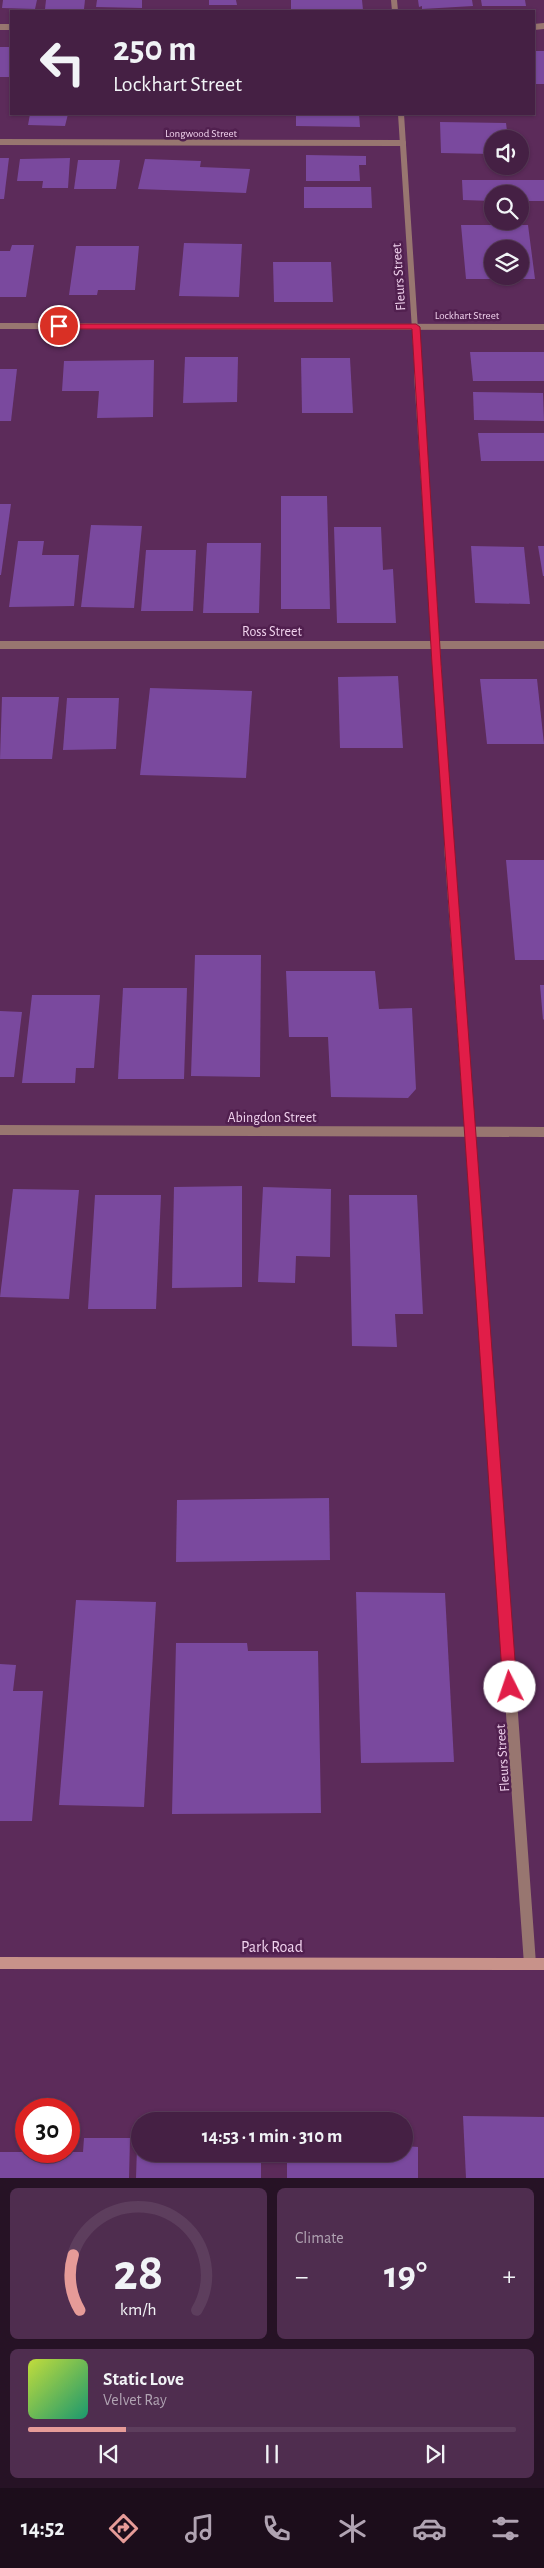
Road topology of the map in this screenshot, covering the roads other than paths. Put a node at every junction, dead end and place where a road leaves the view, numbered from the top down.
1 (401, 115) edge
2 (0, 142) edge
3 (403, 143) junction
4 (0, 326) edge
5 (416, 327) junction
6 (544, 327) edge
7 (0, 645) edge
8 (435, 645) junction
9 (544, 646) edge
10 (0, 1130) edge
11 (470, 1132) junction
12 (544, 1132) edge
13 (0, 1963) edge
14 (530, 1964) junction
15 (544, 1964) edge

1 - 3 street, Fleurs Street
2 - 3 street, Longwood Street
3 - 5 street, Fleurs Street
4 - 5 street, Lockhart Street
5 - 6 street, Lockhart Street
5 - 8 street, Fleurs Street
7 - 8 street, Ross Street
8 - 9 street, Ross Street
8 - 11 street, Fleurs Street
10 - 11 street, Abingdon Street
11 - 12 street, Abingdon Street
11 - 14 street, Fleurs Street
13 - 14 street, Park Road
14 - 15 street, Park Road

